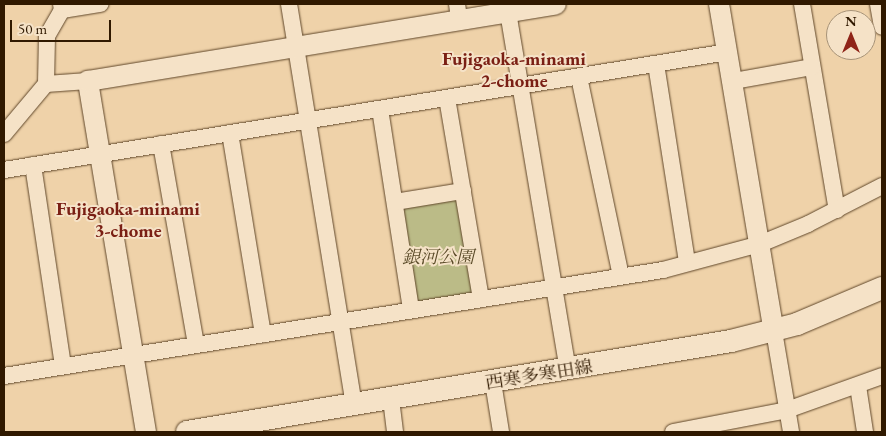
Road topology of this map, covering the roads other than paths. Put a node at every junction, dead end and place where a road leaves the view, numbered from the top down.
1 (101, 4) edge
2 (289, 4) edge
3 (556, 4) edge
4 (720, 4) edge
5 (802, 4) edge
6 (878, 4) edge
7 (62, 7) edge
8 (458, 11) edge
9 (508, 12) junction
10 (882, 27) edge
11 (296, 47) junction
12 (728, 52) junction
13 (656, 64) junction
14 (812, 67) junction
15 (579, 77) junction
16 (88, 81) junction
17 (734, 81) junction
18 (46, 84) junction
19 (520, 86) junction
20 (448, 98) junction
21 (380, 109) junction
22 (308, 120) junction
23 (230, 133) junction
24 (4, 134) edge
25 (161, 144) junction
26 (100, 154) junction
27 (33, 165) junction
28 (4, 170) edge
29 (882, 186) edge
30 (463, 191) junction
31 (395, 202) junction
32 (836, 210) junction
33 (760, 244) junction
34 (687, 262) junction
35 (622, 276) junction
36 (554, 287) junction
37 (882, 288) edge
38 (480, 299) junction
39 (411, 310) junction
40 (341, 321) junction
41 (774, 331) junction
42 (264, 334) junction
43 (196, 345) junction
44 (134, 355) junction
45 (63, 366) junction
46 (568, 370) junction
47 (4, 376) edge
48 (882, 376) edge
49 (493, 382) junction
50 (858, 386) junction
51 (391, 399) junction
52 (354, 405) junction
53 (787, 410) junction
54 (749, 425) edge
55 (146, 432) edge
56 (187, 432) edge
57 (395, 432) edge
58 (501, 432) edge
59 (679, 432) edge
60 (791, 432) edge
61 (865, 432) edge

1 - 7 street
2 - 11 street
3 - 9 street
4 - 12 street
5 - 14 street
6 - 10 street
7 - 18 street
8 - 9 street
8 - 11 street
9 - 19 street
11 - 16 street
11 - 22 street
12 - 13 street
12 - 17 street
13 - 15 street
13 - 34 street
14 - 17 street
14 - 32 street
15 - 19 street
15 - 35 street
16 - 18 street
16 - 26 street
17 - 33 street
18 - 24 street
19 - 20 street
19 - 36 street
20 - 21 street
20 - 30 street
21 - 22 street
21 - 31 street
22 - 23 street
22 - 40 street
23 - 25 street
23 - 42 street
25 - 26 street
25 - 43 street
26 - 27 street
26 - 44 street
27 - 28 street
27 - 45 street
29 - 32 street
30 - 31 street
30 - 38 street
31 - 39 street
32 - 33 street
33 - 34 street
33 - 41 street
34 - 35 street
35 - 36 street
36 - 38 street
36 - 46 street
37 - 41 main road, 西寒多寒田線
38 - 39 street
39 - 40 street
40 - 42 street
40 - 52 street
41 - 46 main road, 西寒多寒田線
41 - 53 street
42 - 43 street
43 - 44 street
44 - 45 street
44 - 55 street
45 - 47 street
46 - 49 main road, 西寒多寒田線
48 - 50 street
49 - 51 main road, 西寒多寒田線
49 - 58 street
50 - 53 street
50 - 61 street
51 - 52 main road, 西寒多寒田線
51 - 57 street
52 - 56 main road, 西寒多寒田線
53 - 54 street
53 - 60 street
54 - 59 street

